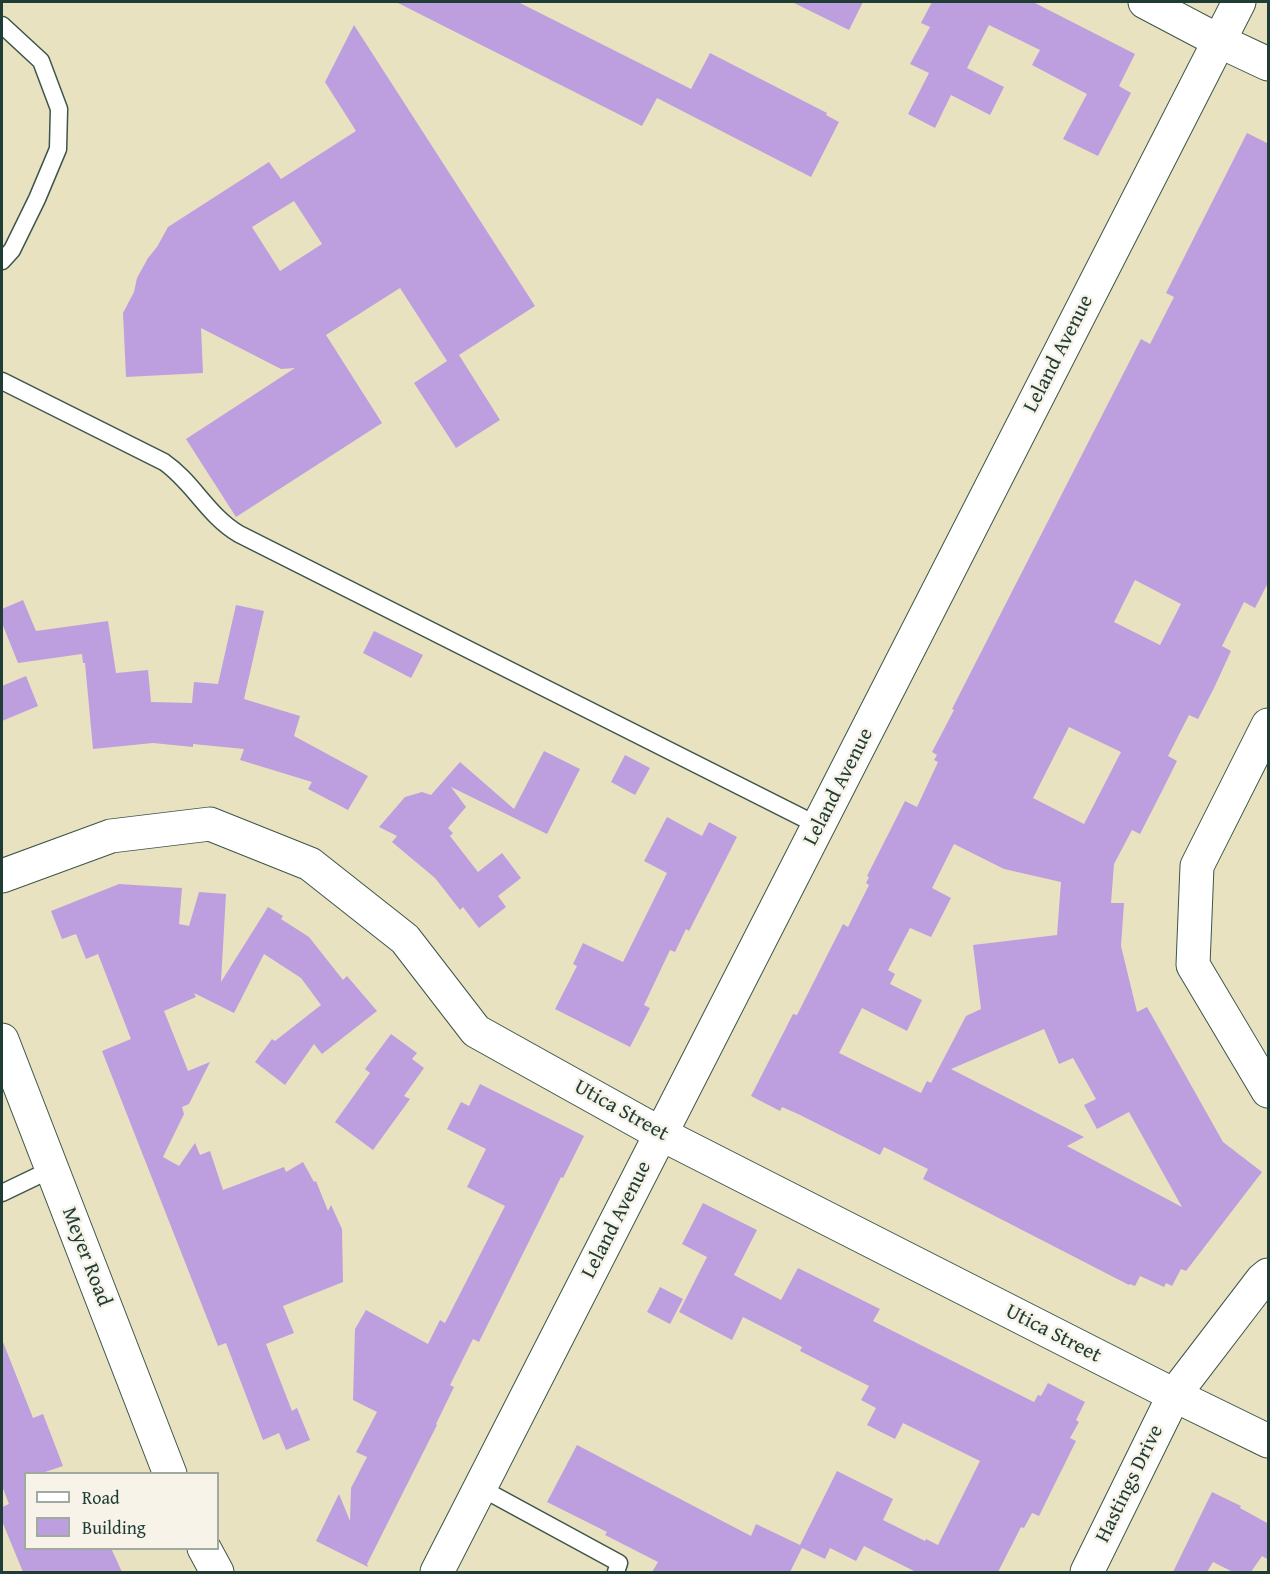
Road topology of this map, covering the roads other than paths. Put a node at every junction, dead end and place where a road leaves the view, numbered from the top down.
1 (1145, 2) edge
2 (1239, 2) edge
3 (2, 25) edge
4 (1219, 41) junction
5 (1269, 64) edge
6 (2, 261) edge
7 (2, 381) edge
8 (1269, 725) edge
9 (819, 826) junction
10 (2, 876) edge
11 (2, 1040) edge
12 (1269, 1091) edge
13 (661, 1134) junction
14 (52, 1169) junction
15 (2, 1193) edge
16 (1269, 1275) edge
17 (1174, 1395) junction
18 (1269, 1441) edge
19 (170, 1472) edge
20 (481, 1488) junction
21 (205, 1550) edge
22 (443, 1571) edge
23 (217, 1572) edge
24 (616, 1572) edge
25 (1087, 1572) edge

1 - 4 street
2 - 4 street, Leland Avenue
3 - 6 lane
4 - 5 street
4 - 9 street, Leland Avenue
7 - 9 lane
8 - 12 street
9 - 13 street, Leland Avenue
10 - 13 street, Utica Street
11 - 14 street, Meyer Road
13 - 17 street, Utica Street
13 - 20 street, Leland Avenue
14 - 15 lane
14 - 19 street, Meyer Road
16 - 17 street, Hastings Drive
17 - 18 street, Utica Street
17 - 25 street, Hastings Drive
20 - 22 street, Leland Avenue
20 - 24 lane
21 - 23 street

